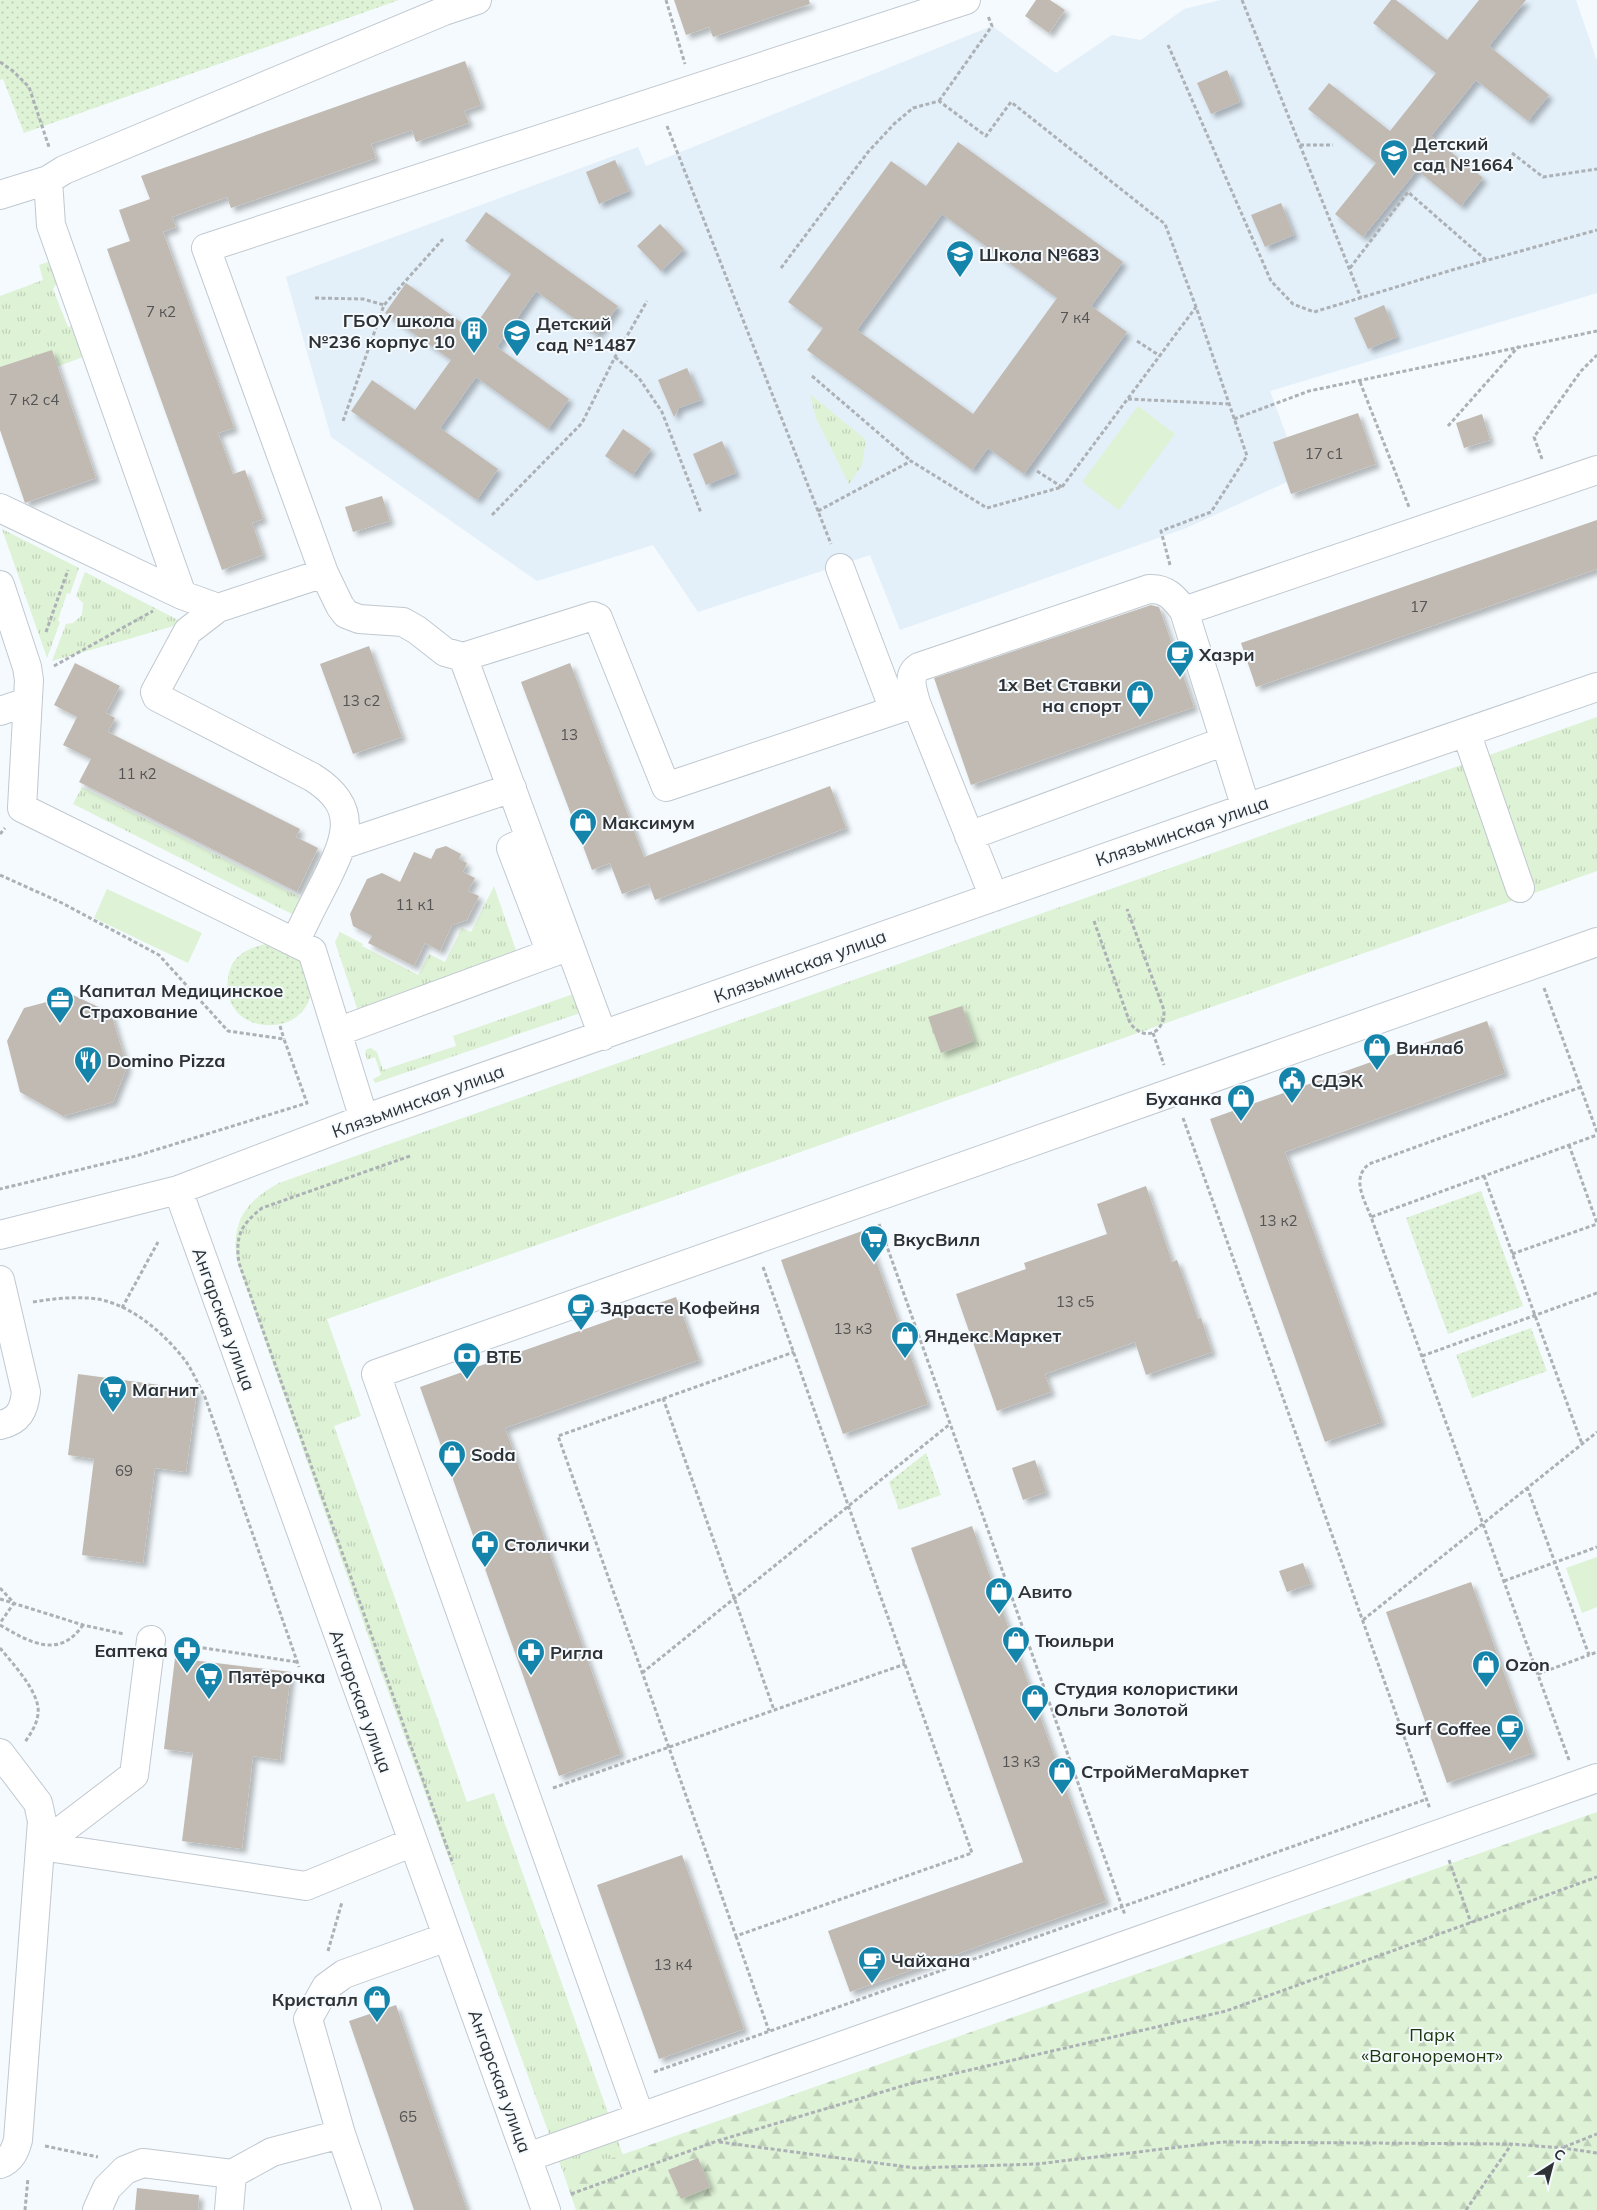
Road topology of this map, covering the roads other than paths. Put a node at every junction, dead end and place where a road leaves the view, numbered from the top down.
1 (477, 0) edge
2 (975, 4) edge
3 (53, 177) junction
4 (0, 195) edge
5 (1597, 470) edge
6 (0, 508) edge
7 (840, 568) road end
8 (324, 573) junction
9 (0, 585) edge
10 (182, 595) junction
11 (218, 608) junction
12 (1184, 611) junction
13 (463, 657) junction
14 (1597, 687) edge
15 (28, 691) junction
16 (905, 706) junction
17 (0, 711) edge
18 (1466, 732) junction
19 (1224, 741) junction
20 (512, 788) junction
21 (1246, 808) junction
22 (970, 836) junction
23 (342, 845) junction
24 (1520, 888) dead end
25 (994, 897) junction
26 (295, 942) junction
27 (1597, 942) edge
28 (560, 949) junction
29 (337, 1032) junction
30 (603, 1036) junction
31 (364, 1119) junction
32 (178, 1190) junction
33 (0, 1235) edge
34 (0, 1280) edge
35 (0, 1425) edge
36 (151, 1640) dead end
37 (5, 1759) edge
38 (1597, 1778) edge
39 (413, 1842) junction
40 (41, 1846) junction
41 (447, 1937) junction
42 (640, 2117) junction
43 (341, 2134) junction
44 (528, 2157) junction
45 (0, 2164) edge
46 (232, 2174) junction
47 (97, 2210) edge
48 (228, 2210) edge
49 (367, 2210) edge
50 (546, 2210) edge

1 - 3 street
2 - 8 street
3 - 4 street
3 - 10 street
5 - 12 street
6 - 10 street
7 - 16 street
8 - 11 street
8 - 13 street
9 - 15 street
10 - 11 street
11 - 23 street
12 - 16 street
12 - 19 street
13 - 16 street
13 - 20 street
14 - 18 street, Клязьминская улица
15 - 17 street
15 - 26 street
16 - 22 street
18 - 21 street, Клязьминская улица
18 - 24 street
19 - 21 street
19 - 22 street
20 - 23 street
20 - 28 street
21 - 25 street, Клязьминская улица
22 - 25 street
23 - 26 street
25 - 30 street, Клязьминская улица
26 - 29 street
27 - 42 street
28 - 29 street
28 - 30 street
29 - 31 street
30 - 31 street, Клязьминская улица
31 - 32 street, Клязьминская улица
32 - 33 street, Клязьминская улица
32 - 39 street, Ангарская улица
34 - 35 street
36 - 40 street
37 - 40 street
38 - 42 street
39 - 40 street
39 - 41 street, Ангарская улица
40 - 45 street
41 - 43 street
41 - 44 street, Ангарская улица
42 - 44 street
43 - 46 street
43 - 49 street
44 - 50 street, Ангарская улица
46 - 47 street
46 - 48 street

